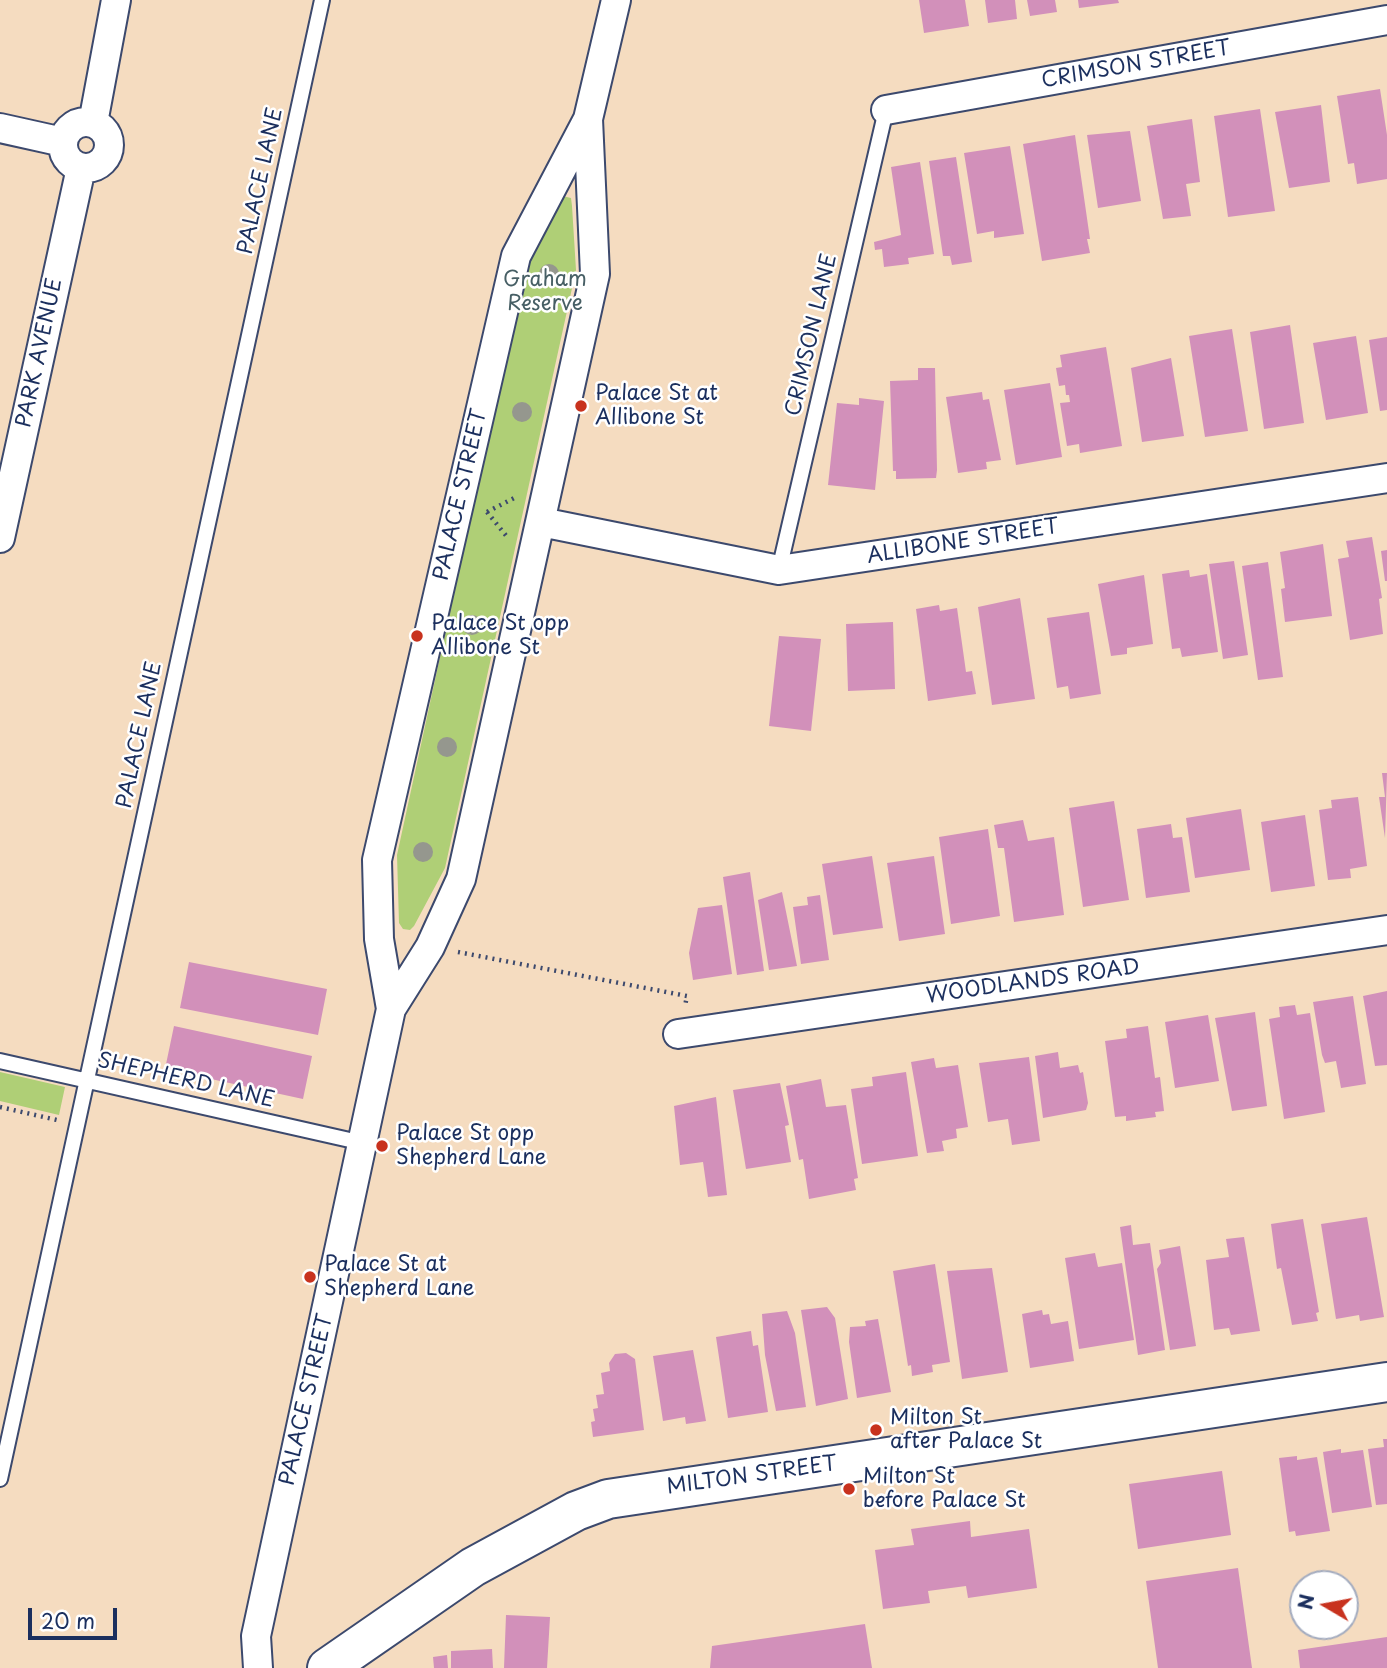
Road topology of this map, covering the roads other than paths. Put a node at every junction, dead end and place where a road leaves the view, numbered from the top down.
1 (116, 0) edge
2 (322, 0) edge
3 (616, 0) edge
4 (1387, 20) edge
5 (886, 110) joint
6 (587, 119) junction
7 (93, 123) junction
8 (0, 128) edge
9 (63, 142) junction
10 (81, 167) junction
11 (1387, 478) edge
12 (541, 522) junction
13 (0, 538) edge
14 (779, 570) junction
15 (1387, 930) edge
16 (391, 1009) junction
17 (678, 1034) dead end
18 (0, 1061) edge
19 (86, 1079) junction
20 (363, 1143) junction
21 (1387, 1382) edge
22 (0, 1479) edge
23 (258, 1668) edge
24 (327, 1668) edge

1 - 7 street
2 - 19 lane, PALACE LANE
3 - 6 street, PALACE STREET
4 - 5 street, CRIMSON STREET
5 - 14 lane, CRIMSON LANE
6 - 12 street, PALACE STREET
6 - 16 street, PALACE STREET
7 - 9 street
7 - 10 street
8 - 9 street
9 - 10 street
10 - 13 street, PARK AVENUE
11 - 14 street, ALLIBONE STREET
12 - 14 street, ALLIBONE STREET
12 - 16 street, PALACE STREET
15 - 17 street, WOODLANDS ROAD
16 - 20 street, PALACE STREET
18 - 19 lane, SHEPHERD LANE
19 - 20 lane, SHEPHERD LANE
19 - 22 lane, PALACE LANE
20 - 23 street, PALACE STREET
21 - 24 main road, MILTON STREET

